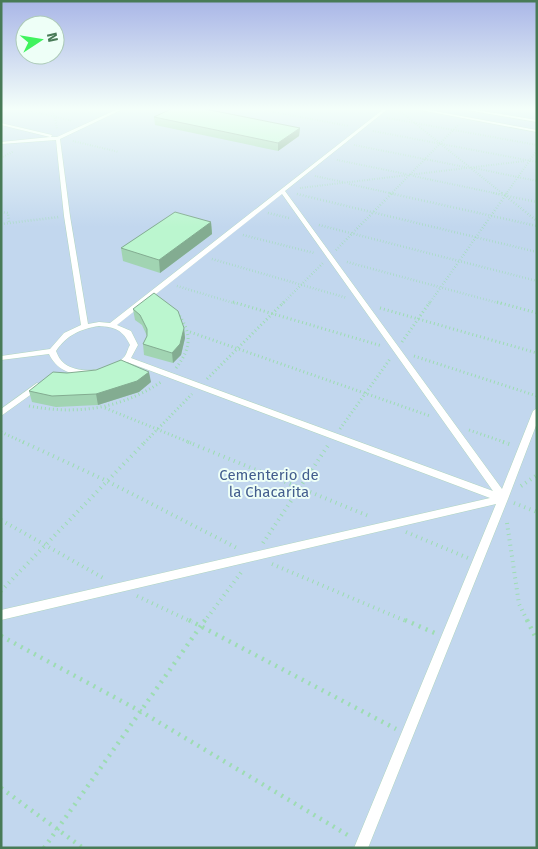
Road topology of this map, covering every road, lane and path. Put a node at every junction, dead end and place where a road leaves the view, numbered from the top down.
1 (59, 148) edge
2 (99, 148) edge
3 (337, 148) edge
4 (371, 148) edge
5 (438, 148) edge
6 (446, 148) edge
7 (462, 148) edge
8 (537, 150) edge
9 (118, 152) dead end
10 (325, 157) junction
11 (425, 159) junction
12 (529, 160) junction
13 (537, 161) edge
14 (471, 168) junction
15 (304, 173) junction
16 (410, 175) junction
17 (517, 177) junction
18 (537, 181) edge
19 (346, 183) junction
20 (282, 190) junction
21 (391, 193) junction
22 (504, 195) junction
23 (537, 202) edge
24 (258, 210) junction
25 (1, 212) edge
26 (372, 212) junction
27 (490, 215) junction
28 (67, 216) junction
29 (537, 221) edge
30 (305, 222) junction
31 (9, 223) junction
32 (1, 224) edge
33 (537, 226) edge
34 (230, 232) junction
35 (351, 234) junction
36 (475, 237) junction
37 (537, 252) edge
38 (330, 257) junction
39 (458, 261) junction
40 (537, 280) edge
41 (166, 282) junction
42 (440, 287) junction
43 (176, 310) edge
44 (537, 313) edge
45 (271, 314) junction
46 (112, 325) junction
47 (85, 326) junction
48 (190, 332) junction
49 (237, 349) junction
50 (397, 350) junction
51 (52, 351) junction
52 (1, 358) edge
53 (126, 359) junction
54 (63, 368) junction
55 (55, 374) edge
56 (170, 375) junction
57 (47, 379) edge
58 (200, 386) junction
59 (365, 393) junction
60 (537, 396) edge
61 (14, 402) junction
62 (105, 408) junction
63 (537, 411) edge
64 (1, 412) edge
65 (449, 423) junction
66 (158, 430) junction
67 (1, 432) edge
68 (334, 436) junction
69 (522, 448) junction
70 (537, 475) edge
71 (107, 480) junction
72 (298, 488) junction
73 (503, 499) junction
74 (537, 512) edge
75 (1, 520) edge
76 (389, 525) junction
77 (45, 544) junction
78 (254, 556) junction
79 (477, 562) junction
80 (119, 588) junction
81 (1, 591) edge
82 (1, 615) edge
83 (201, 626) junction
84 (1, 636) edge
85 (446, 638) junction
86 (537, 640) edge
87 (140, 711) junction
88 (407, 734) junction
89 (1, 788) edge
90 (57, 829) junction
91 (361, 846) edge
92 (44, 848) edge
93 (83, 848) edge

1 - 28 lane
2 - 9 path
3 - 10 lane
4 - 11 path
5 - 11 path
6 - 14 path
7 - 12 path
8 - 12 path
10 - 15 lane
10 - 16 path
11 - 14 path
11 - 16 path
12 - 13 path
12 - 14 path
12 - 17 path
14 - 16 path
14 - 17 path
14 - 22 path
15 - 19 path
15 - 20 lane
16 - 19 path
16 - 21 path
16 - 22 path
17 - 18 path
17 - 22 path
19 - 20 path
19 - 21 path
20 - 24 lane
20 - 26 path
20 - 30 lane
21 - 26 path
21 - 27 path
22 - 23 path
22 - 27 path
22 - 29 path
24 - 30 path
24 - 34 lane
25 - 31 path
26 - 35 path
26 - 36 path
27 - 33 path
27 - 36 path
28 - 31 path
28 - 47 lane
30 - 35 path
30 - 38 lane
31 - 32 path
34 - 38 path
34 - 41 lane
35 - 38 path
35 - 39 path
36 - 37 path
36 - 39 path
38 - 42 path
38 - 45 path
38 - 50 lane
39 - 40 path
39 - 42 path
41 - 45 path
41 - 46 lane
42 - 44 path
42 - 50 path
43 - 48 path
45 - 49 path
45 - 50 path
46 - 47 lane
46 - 53 lane
47 - 51 lane
48 - 49 path
48 - 56 path
49 - 58 path
49 - 59 path
50 - 59 path
50 - 60 path
50 - 65 lane
51 - 52 lane
51 - 54 lane
53 - 54 lane
53 - 56 lane
54 - 55 lane
56 - 58 lane
56 - 62 path
57 - 61 lane
58 - 66 path
58 - 68 lane
59 - 65 path
59 - 68 path
61 - 62 path
61 - 64 lane
62 - 66 path
63 - 69 lane
65 - 69 path
65 - 73 lane
66 - 71 path
66 - 72 path
67 - 71 path
68 - 72 path
68 - 73 lane
69 - 73 lane
70 - 73 path
71 - 77 path
71 - 78 path
72 - 76 path
72 - 78 path
73 - 74 path
73 - 76 lane
73 - 79 lane
73 - 86 path
75 - 77 path
76 - 78 lane
76 - 79 path
77 - 80 path
77 - 81 path
78 - 80 lane
78 - 83 path
78 - 85 path
79 - 85 lane
80 - 82 lane
80 - 83 path
83 - 87 path
83 - 88 path
84 - 87 path
85 - 88 lane
87 - 90 path
87 - 91 path
88 - 91 lane
89 - 90 path
90 - 92 path
90 - 93 path

